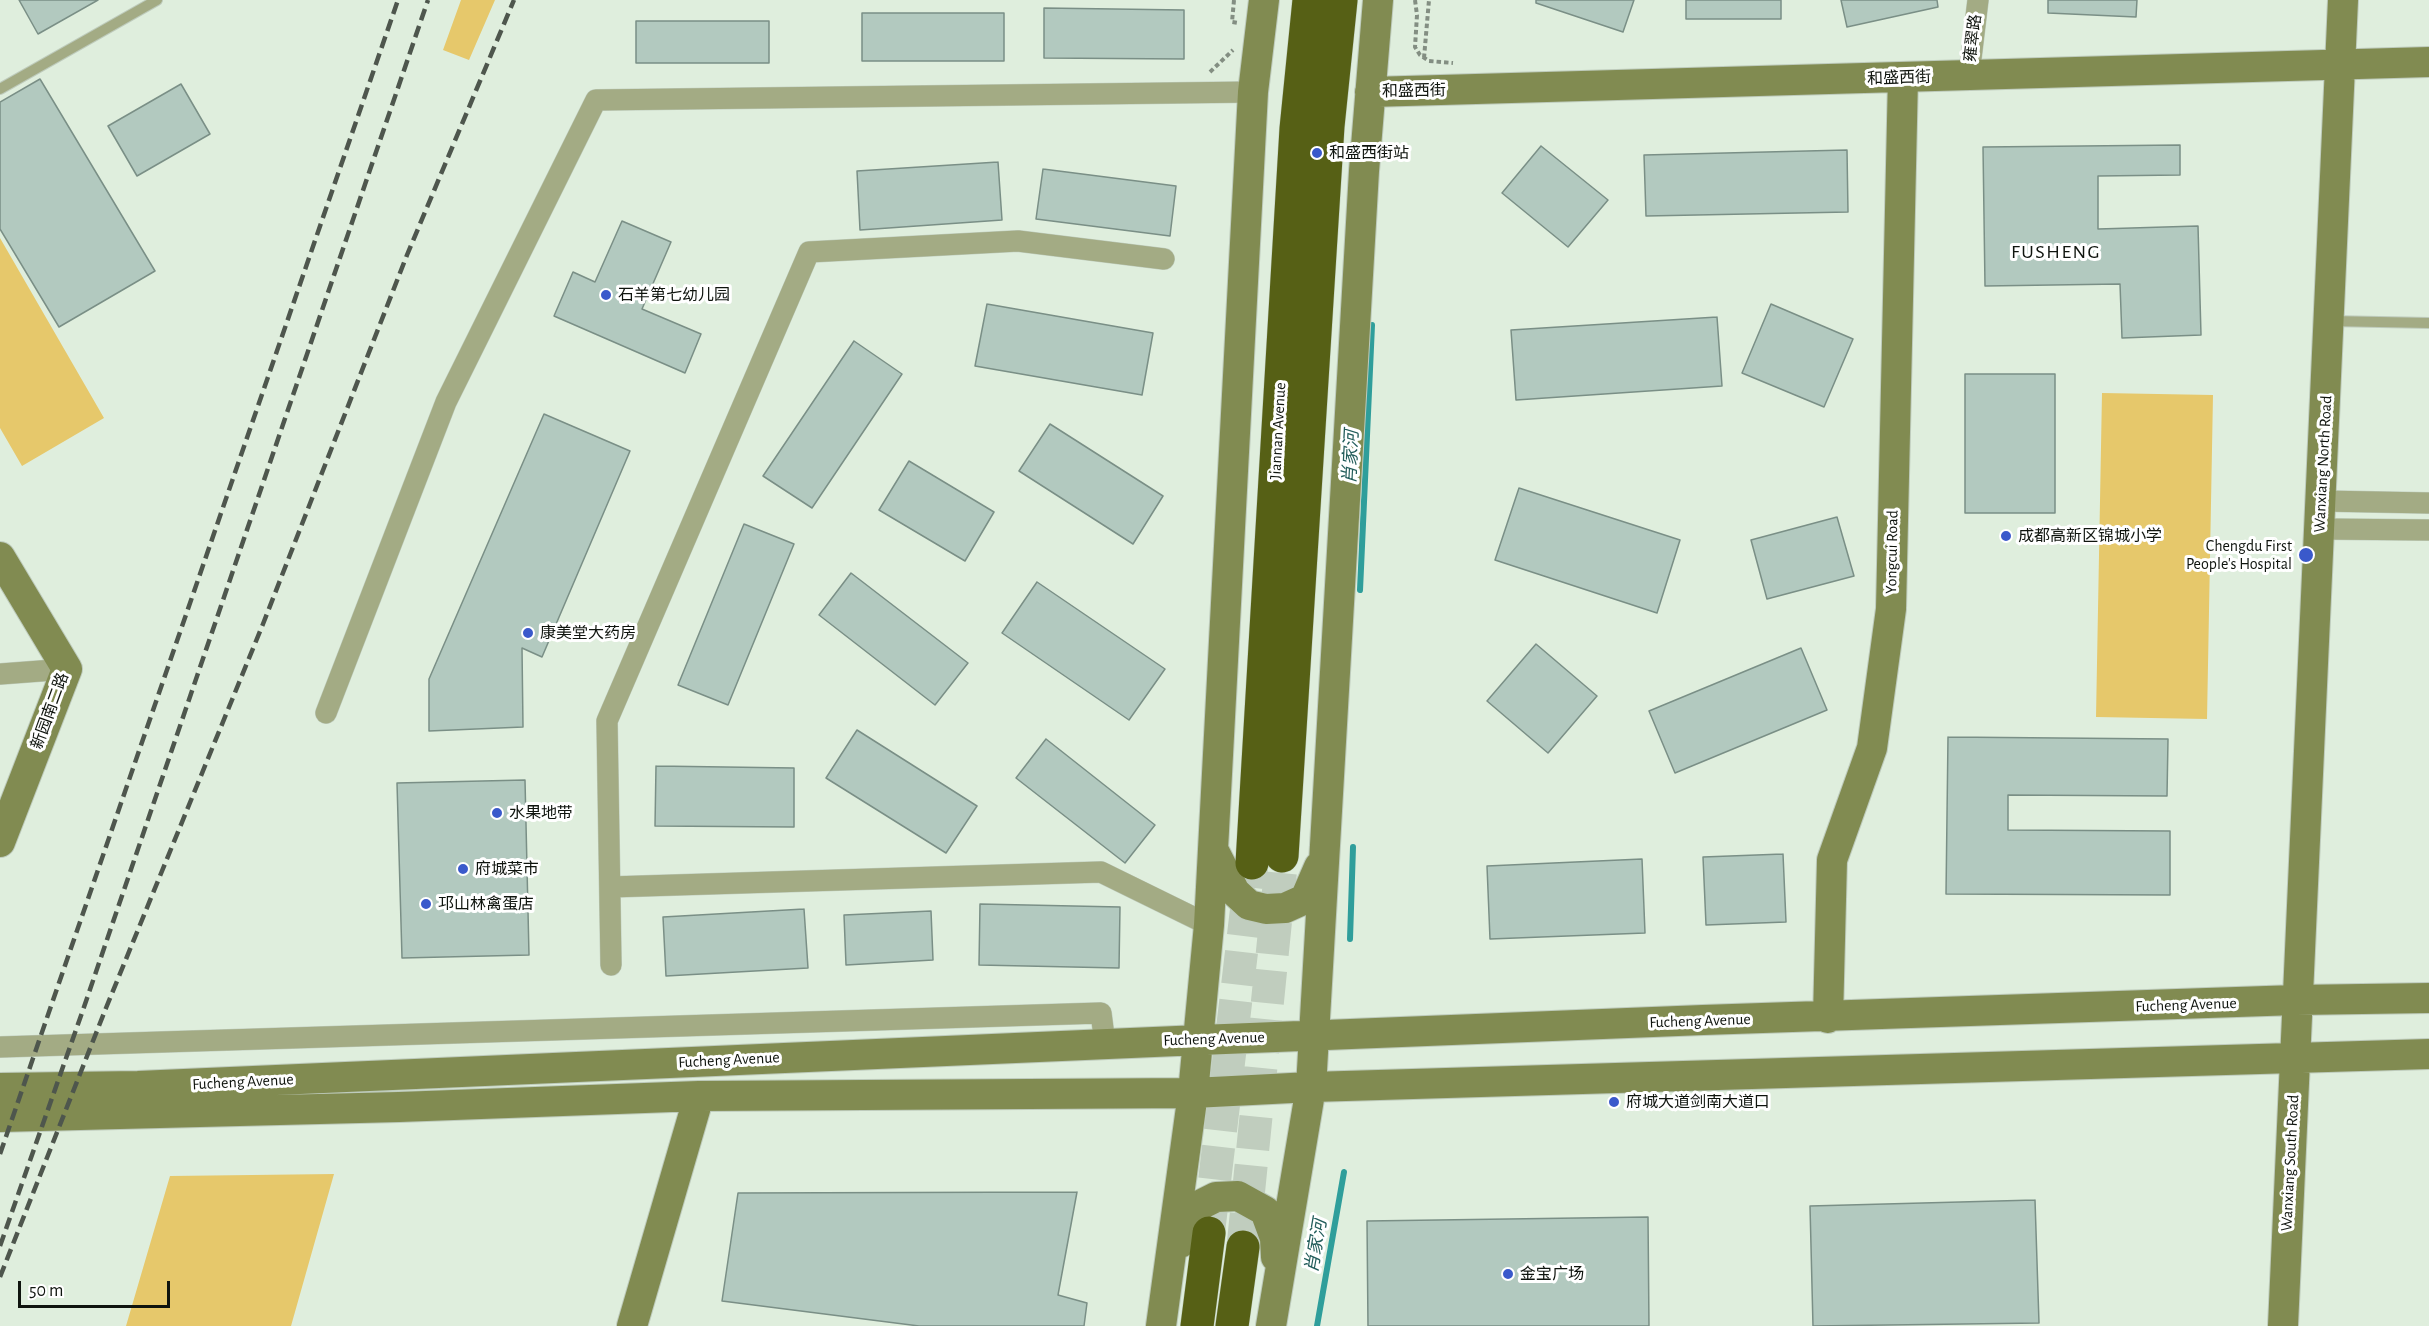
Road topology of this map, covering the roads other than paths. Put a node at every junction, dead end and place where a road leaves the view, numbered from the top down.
1 (157, 0) edge
2 (1309, 0) edge
3 (1341, 0) edge
4 (1378, 0) edge
5 (1978, 0) edge
6 (2343, 0) edge
7 (1252, 6) edge
8 (2429, 62) edge
9 (2340, 65) junction
10 (1968, 75) junction
11 (1903, 77) junction
12 (0, 89) edge
13 (1253, 92) junction
14 (1370, 92) junction
15 (1164, 260) dead end
16 (2330, 321) junction
17 (2429, 322) edge
18 (2429, 503) edge
19 (2321, 515) junction
20 (2429, 530) edge
21 (0, 557) edge
22 (67, 669) junction
23 (0, 674) edge
24 (326, 713) dead end
25 (0, 842) edge
26 (1326, 848) junction
27 (1213, 849) junction
28 (610, 886) junction
29 (1209, 925) junction
30 (611, 965) dead end
31 (2429, 998) edge
32 (2296, 1000) junction
33 (1828, 1018) junction
34 (1314, 1036) junction
35 (1200, 1040) junction
36 (1105, 1044) junction
37 (0, 1047) edge
38 (2429, 1054) edge
39 (2295, 1057) junction
40 (1311, 1087) junction
41 (0, 1088) edge
42 (1193, 1093) junction
43 (699, 1096) junction
44 (0, 1117) edge
45 (1209, 1233) tunnel mouth
46 (1243, 1246) tunnel mouth
47 (1168, 1268) junction
48 (1278, 1284) junction
49 (632, 1326) edge
50 (1161, 1326) edge
51 (1197, 1326) edge
52 (1232, 1326) edge
53 (1271, 1326) edge
54 (2283, 1326) edge

1 - 12 lane
2 - 3 highway, Jiannan Avenue
4 - 14 main road
5 - 10 street, 雍翠路
6 - 9 main road, Wanxiang North Road
7 - 13 main road
8 - 9 main road, 和盛西街
9 - 10 main road, 和盛西街
9 - 16 main road, Wanxiang North Road
10 - 11 main road, 和盛西街
11 - 14 main road, 和盛西街
11 - 33 main road, Yongcui Road
13 - 24 street
13 - 27 main road
14 - 26 main road
15 - 28 street
16 - 17 lane
16 - 19 main road, Wanxiang North Road
18 - 19 street
19 - 20 street
19 - 32 main road, Wanxiang North Road
21 - 22 main road, 新园南二路
22 - 23 street
22 - 25 main road, 新园南二路
26 - 27 main road
26 - 34 main road
27 - 29 main road
28 - 29 street
28 - 30 street
29 - 35 main road
31 - 32 main road, Fucheng Avenue
32 - 33 main road, Fucheng Avenue
32 - 39 main road, Wanxiang South Road
33 - 34 main road, Fucheng Avenue
34 - 35 main road, Fucheng Avenue
34 - 40 main road
35 - 36 main road, Fucheng Avenue
35 - 42 main road
36 - 37 street
36 - 41 main road, Fucheng Avenue
38 - 39 main road, Fucheng Avenue
39 - 40 main road, Fucheng Avenue
39 - 54 main road, Wanxiang South Road
40 - 42 main road, Fucheng Avenue
40 - 48 main road
42 - 43 main road, Fucheng Avenue
42 - 47 main road
43 - 44 main road, Fucheng Avenue
43 - 49 main road
45 - 51 highway
46 - 52 highway
47 - 48 main road
47 - 50 main road
48 - 53 main road

